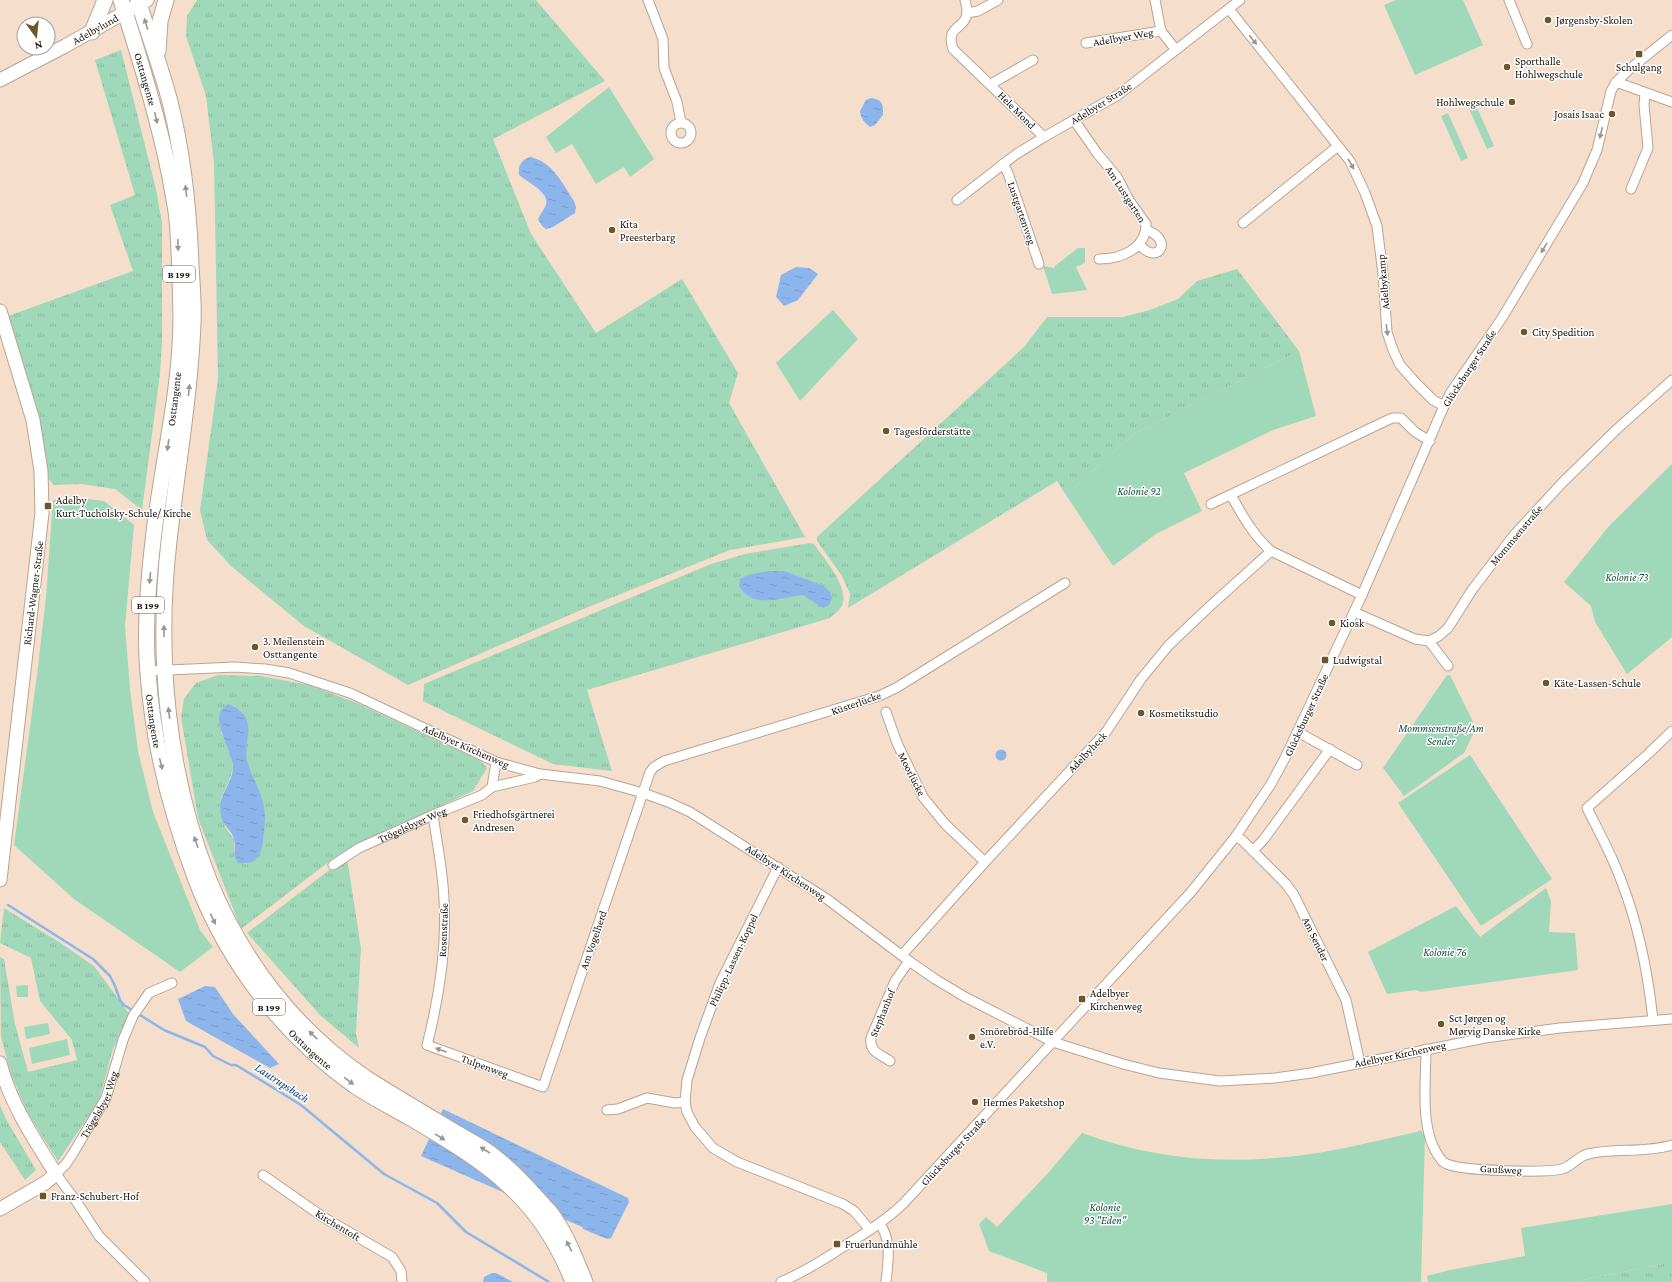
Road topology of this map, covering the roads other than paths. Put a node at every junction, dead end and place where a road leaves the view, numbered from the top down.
1 (105, 0) edge
2 (166, 0) edge
3 (648, 0) edge
4 (965, 0) edge
5 (998, 0) edge
6 (1155, 0) edge
7 (1240, 0) edge
8 (1509, 0) edge
9 (142, 1) edge
10 (123, 6) edge
11 (1229, 9) junction
12 (967, 13) junction
13 (1161, 31) junction
14 (92, 32) junction
15 (1672, 35) edge
16 (1086, 43) dead end
17 (1527, 44) dead end
18 (1176, 50) junction
19 (1034, 60) dead end
20 (159, 66) junction
21 (0, 80) edge
22 (1616, 82) junction
23 (991, 84) junction
24 (1645, 93) junction
25 (1672, 102) edge
26 (1074, 120) junction
27 (681, 122) dead end
28 (1044, 137) junction
29 (1338, 146) junction
30 (1003, 164) junction
31 (1631, 188) dead end
32 (957, 200) dead end
33 (1243, 223) dead end
34 (1146, 230) junction
35 (1140, 245) junction
36 (1099, 259) dead end
37 (1039, 264) dead end
38 (0, 311) edge
39 (1672, 380) edge
40 (1444, 406) junction
41 (1430, 441) junction
42 (1231, 495) junction
43 (1211, 504) dead end
44 (1271, 551) junction
45 (1065, 583) dead end
46 (1362, 595) junction
47 (1354, 612) junction
48 (1429, 641) junction
49 (1448, 666) dead end
50 (164, 670) junction
51 (147, 671) junction
52 (886, 712) dead end
53 (1672, 730) edge
54 (1298, 732) junction
55 (1330, 749) junction
56 (496, 762) junction
57 (1357, 765) dead end
58 (540, 774) junction
59 (492, 787) junction
60 (643, 793) junction
61 (433, 815) junction
62 (1236, 836) junction
63 (1253, 851) junction
64 (985, 862) junction
65 (333, 865) dead end
66 (778, 866) junction
67 (0, 880) edge
68 (906, 958) junction
69 (172, 983) dead end
70 (1672, 1019) edge
71 (1653, 1020) junction
72 (1053, 1042) junction
73 (427, 1045) joint
74 (1426, 1049) junction
75 (890, 1061) dead end
76 (0, 1063) edge
77 (1360, 1063) junction
78 (543, 1087) joint
79 (685, 1102) junction
80 (607, 1110) dead end
81 (410, 1111) junction
82 (1672, 1145) edge
83 (56, 1174) junction
84 (263, 1176) dead end
85 (0, 1209) edge
86 (880, 1224) junction
87 (870, 1230) junction
88 (145, 1282) edge
89 (402, 1282) edge
90 (573, 1282) edge
91 (586, 1282) edge
92 (781, 1282) edge
93 (886, 1282) edge

1 - 14 main road
2 - 20 main road
3 - 27 street
4 - 12 street
5 - 12 street
6 - 13 street, Adelbyer Weg
7 - 11 street, Adelbyer Straße
8 - 17 street
9 - 10 street, Adelbylund
20 -> 9 main road, Osttangente / B 199
10 - 14 street, Adelbylund
10 -> 51 main road, Osttangente / B 199
11 - 18 street, Adelbyer Straße
11 -> 29 street, Adelbykamp
12 - 23 street, Hele Mond
13 - 16 street, Adelbyer Weg
13 - 18 street, Adelbyer Weg
14 - 21 street, Adelbylund
15 - 22 street, Glücksburger Straße
18 - 26 street, Adelbyer Straße
19 - 23 street, Hele Mond
50 -> 20 main road, Osttangente / B 199
22 - 24 street
22 -> 40 street, Glücksburger Straße
23 - 28 street, Hele Mond
24 - 25 street
24 - 31 street
26 - 28 street, Adelbyer Straße
26 - 34 street, Am Lustgarten
28 - 30 street, Adelbyer Straße
29 - 33 street
29 -> 40 street, Adelbykamp
30 - 32 street, Adelbyer Straße
30 - 37 street, Lustgartenweg
34 - 35 street, Am Lustgarten
34 - 35 street, Am Lustgarten
35 - 36 street
38 - 67 street, Richard-Wagner-Straße
39 - 48 street, Mommsenstraße
40 - 41 street, Glücksburger Straße
41 - 42 street
41 - 46 street, Glücksburger Straße
42 - 43 street
42 - 44 street
44 - 46 street
44 - 64 street, Adelbyheck
45 - 60 street, Küsterlücke
46 - 47 street, Glücksburger Straße
47 - 48 street
47 - 54 street, Glücksburger Straße
48 - 49 street
50 - 51 street, Adelbyer Kirchenweg
50 - 56 street, Adelbyer Kirchenweg
81 -> 50 main road, Osttangente / B 199
51 -> 81 main road, Osttangente / B 199
52 - 64 street, Moorlücke
53 - 71 street
54 - 55 street
54 - 62 street, Glücksburger Straße
55 - 57 street
55 - 63 street
56 - 58 street, Adelbyer Kirchenweg
56 - 59 street
58 - 59 street, Trögelsbyer Weg
58 - 60 street, Adelbyer Kirchenweg
59 - 61 street, Trögelsbyer Weg
60 - 66 street, Adelbyer Kirchenweg
60 - 78 street, Am Vogelherd
61 - 65 street, Trögelsbyer Weg
61 - 73 street, Rosenstraße
62 - 63 street, Am Sender
62 - 72 street, Glücksburger Straße
63 - 77 street, Am Sender
64 - 68 street, Adelbyheck
66 - 68 street, Adelbyer Kirchenweg
66 - 79 street, Philipp-Lassen-Koppel
68 - 72 street, Adelbyer Kirchenweg
68 - 75 street, Stephanhof
69 - 83 street, Trögelsbyer Weg
70 - 71 street, Adelbyer Kirchenweg
71 - 74 street, Adelbyer Kirchenweg
72 - 77 street, Adelbyer Kirchenweg
72 - 86 street, Glücksburger Straße
78 -> 73 street, Tulpenweg
74 - 77 street, Adelbyer Kirchenweg
74 - 82 street, Gaußweg
76 - 83 street
79 - 80 street
79 - 87 street, Philipp-Lassen-Koppel
81 -> 90 main road, Osttangente / B 199
91 -> 81 main road, Osttangente / B 199
83 - 85 street, Trögelsbyer Weg
83 - 88 street
84 - 89 street, Kirchentoft
86 - 87 street, Glücksburger Straße
86 - 93 street
87 - 92 street, Glücksburger Straße

